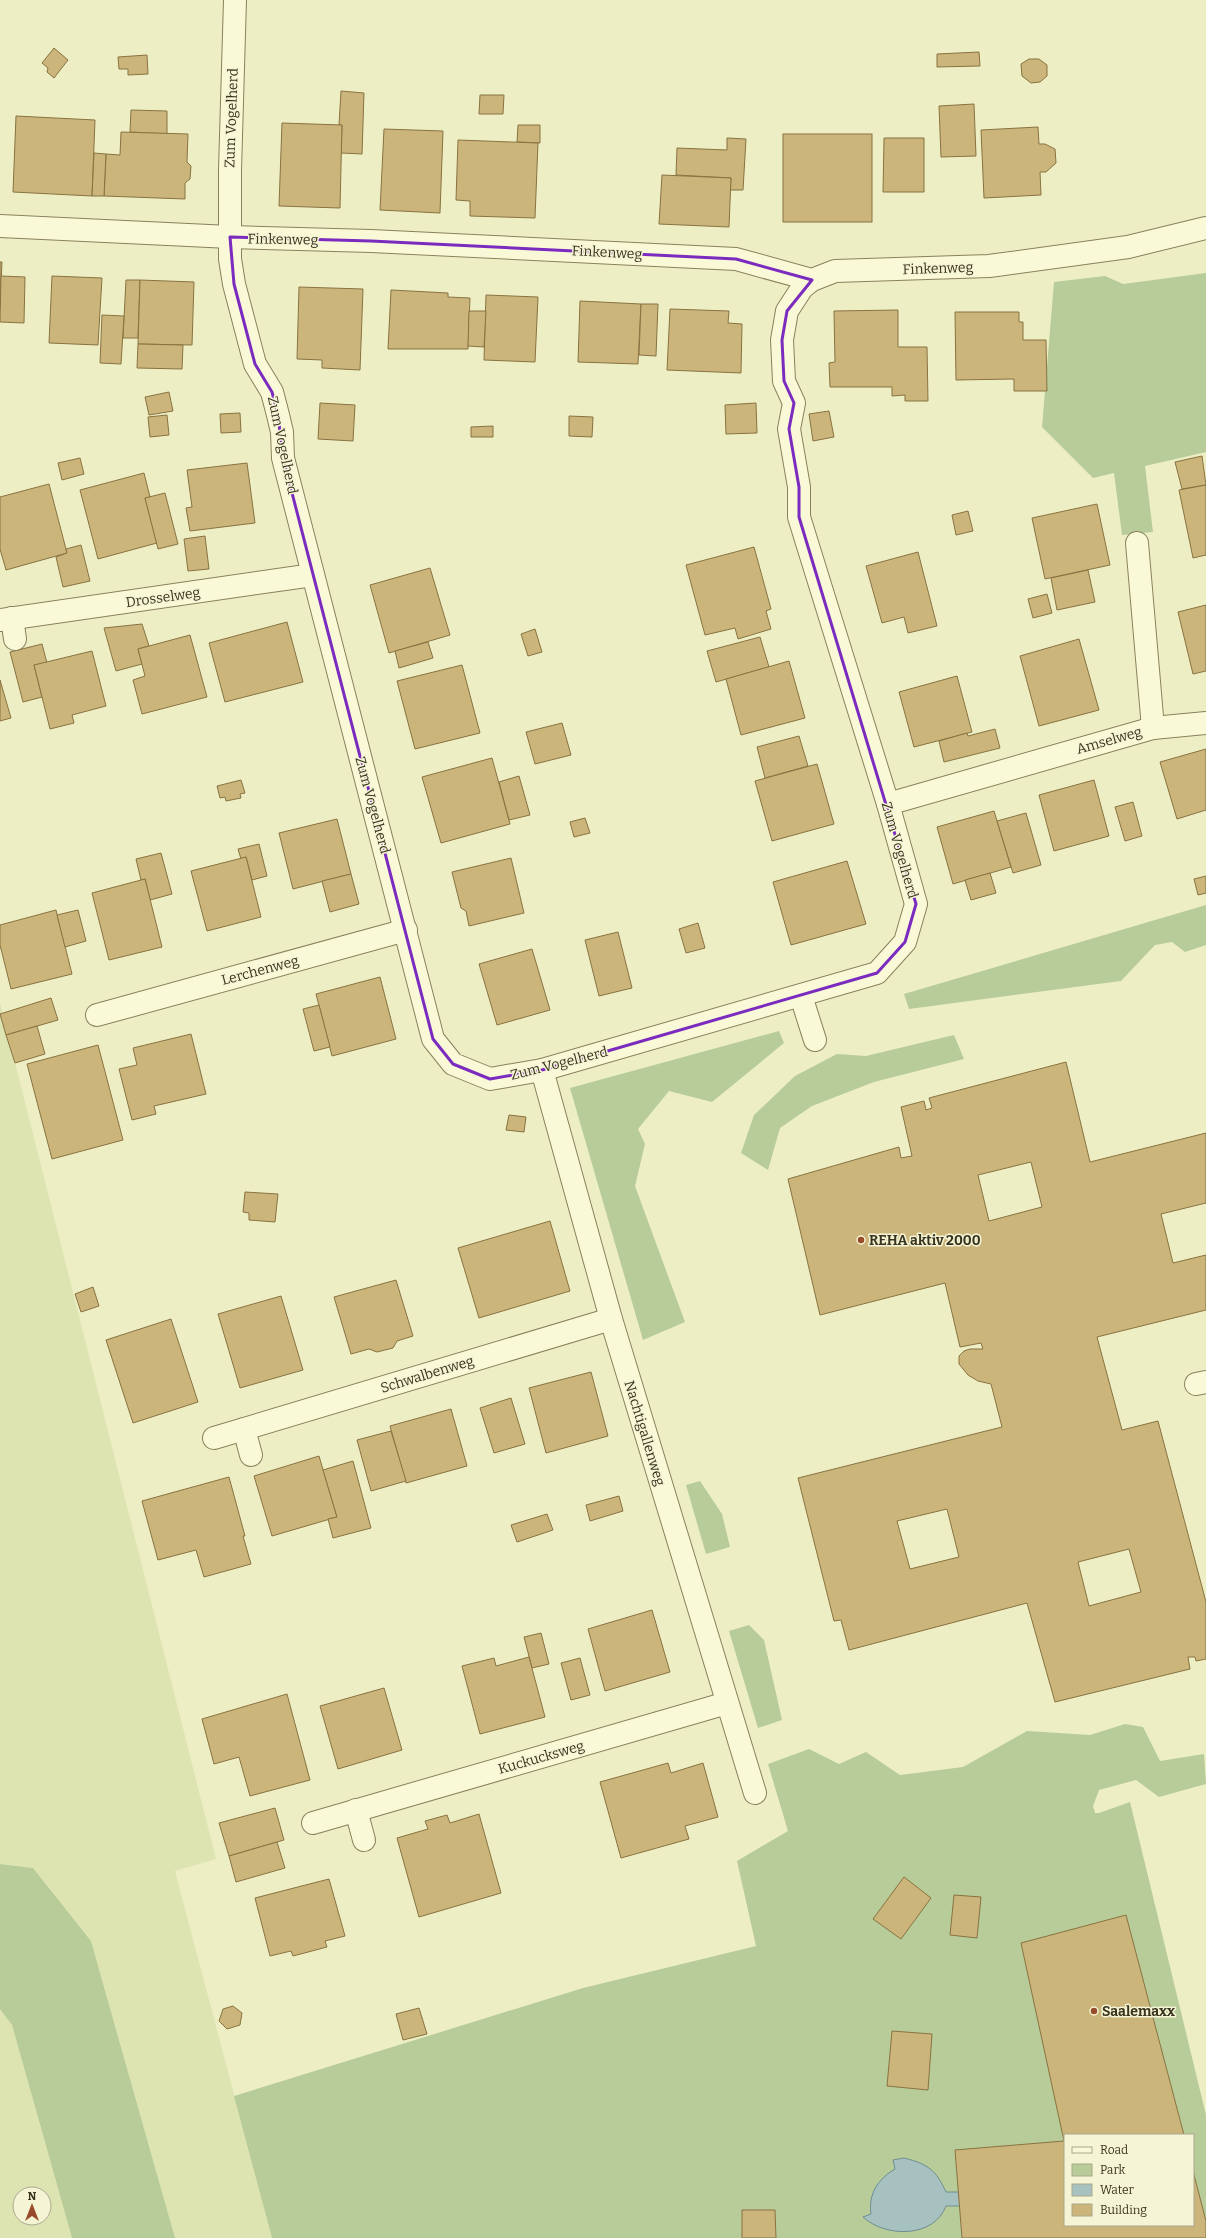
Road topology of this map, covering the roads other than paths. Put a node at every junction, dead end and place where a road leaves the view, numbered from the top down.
1 (235, 0) edge
2 (0, 226) edge
3 (1206, 228) edge
4 (230, 237) junction
5 (812, 280) junction
6 (1137, 544) dead end
7 (313, 575) junction
8 (9, 626) edge
9 (1206, 723) edge
10 (1153, 728) junction
11 (888, 804) junction
12 (406, 930) junction
13 (801, 996) junction
14 (110, 1017) dead end
15 (815, 1040) dead end
16 (542, 1070) junction
17 (611, 1319) junction
18 (244, 1429) junction
19 (214, 1438) dead end
20 (251, 1455) dead end
21 (727, 1703) junction
22 (755, 1793) dead end
23 (356, 1810) junction
24 (313, 1823) dead end
25 (364, 1840) dead end

1 - 4 street, Zum Vogelherd
2 - 4 street, Finkenweg
3 - 5 street, Finkenweg
4 - 5 street, Finkenweg
4 - 7 street, Zum Vogelherd
5 - 11 street, Zum Vogelherd
6 - 10 street, Amselweg
7 - 8 street, Drosselweg
7 - 12 street, Zum Vogelherd
9 - 10 street
10 - 11 street, Amselweg
11 - 13 street, Zum Vogelherd
12 - 14 street, Lerchenweg
12 - 16 street, Zum Vogelherd
13 - 15 street
13 - 16 street, Zum Vogelherd
16 - 17 street, Nachtigallenweg
17 - 18 street, Schwalbenweg
17 - 21 street, Nachtigallenweg
18 - 19 street, Schwalbenweg
18 - 20 street
21 - 22 street, Nachtigallenweg
21 - 23 street, Kuckucksweg
23 - 24 street, Kuckucksweg
23 - 25 street

